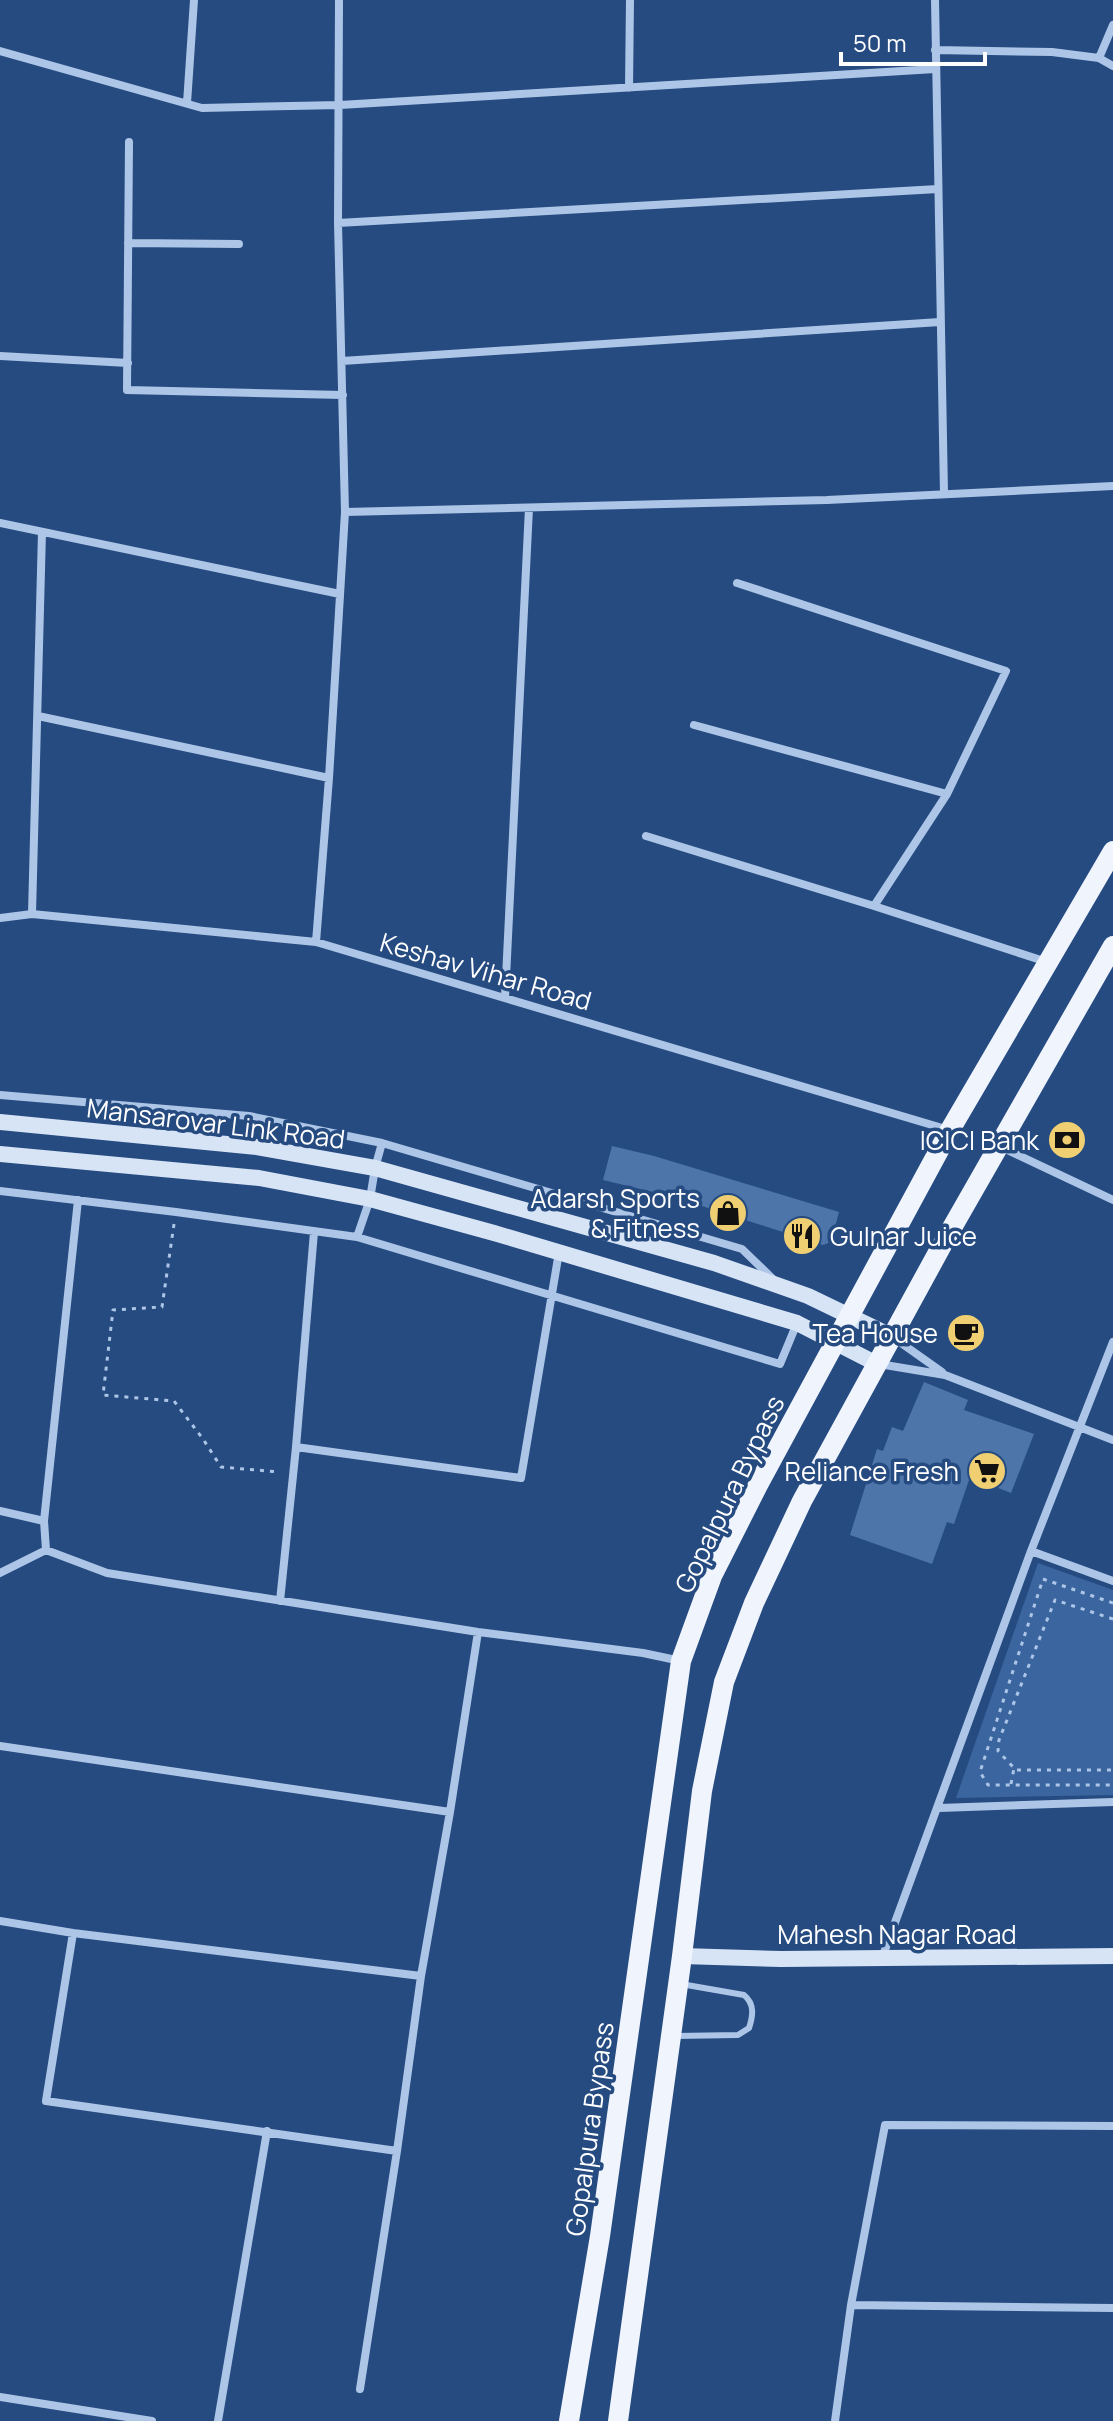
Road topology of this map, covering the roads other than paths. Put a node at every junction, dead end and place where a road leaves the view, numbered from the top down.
1 (194, 0) edge
2 (339, 0) edge
3 (630, 0) edge
4 (935, 0) edge
5 (1113, 25) edge
6 (935, 50) junction
7 (0, 51) edge
8 (1099, 58) junction
9 (1113, 66) edge
10 (935, 69) junction
11 (629, 88) junction
12 (187, 103) junction
13 (340, 105) junction
14 (129, 142) dead end
15 (938, 189) junction
16 (338, 223) junction
17 (128, 243) junction
18 (239, 244) dead end
19 (940, 322) junction
20 (0, 356) edge
21 (342, 361) junction
22 (128, 363) junction
23 (343, 395) junction
24 (1113, 486) edge
25 (944, 493) junction
26 (529, 508) junction
27 (345, 512) junction
28 (0, 523) edge
29 (42, 532) junction
30 (737, 583) dead end
31 (340, 594) junction
32 (38, 716) junction
33 (694, 725) dead end
34 (329, 778) junction
35 (947, 794) junction
36 (646, 836) dead end
37 (1113, 851) edge
38 (874, 906) junction
39 (32, 914) junction
40 (0, 918) edge
41 (316, 942) junction
42 (1113, 946) edge
43 (1047, 962) junction
44 (505, 998) junction
45 (0, 1095) edge
46 (0, 1122) edge
47 (950, 1130) junction
48 (382, 1143) junction
49 (998, 1146) junction
50 (0, 1154) edge
51 (375, 1168) junction
52 (0, 1191) edge
53 (370, 1199) junction
54 (78, 1200) junction
55 (1113, 1200) edge
56 (314, 1232) junction
57 (357, 1237) junction
58 (559, 1252) junction
59 (780, 1286) junction
60 (550, 1296) junction
61 (849, 1316) junction
62 (797, 1323) junction
63 (893, 1337) junction
64 (835, 1342) junction
65 (1113, 1342) edge
66 (877, 1364) junction
67 (945, 1375) junction
68 (1080, 1427) junction
69 (1113, 1440) edge
70 (296, 1447) junction
71 (0, 1511) edge
72 (44, 1521) junction
73 (46, 1550) junction
74 (1031, 1551) junction
75 (0, 1573) edge
76 (1113, 1581) edge
77 (280, 1601) junction
78 (478, 1632) junction
79 (681, 1661) junction
80 (0, 1746) edge
81 (1113, 1802) edge
82 (939, 1808) junction
83 (450, 1812) junction
84 (0, 1921) edge
85 (73, 1933) junction
86 (682, 1956) junction
87 (1113, 1956) edge
88 (882, 1958) junction
89 (421, 1976) junction
90 (677, 1983) junction
91 (670, 2036) junction
92 (1113, 2126) edge
93 (267, 2131) junction
94 (397, 2151) junction
95 (851, 2305) junction
96 (1113, 2308) edge
97 (360, 2389) dead end
98 (0, 2397) edge
99 (152, 2421) edge
100 (218, 2421) edge
101 (569, 2421) edge
102 (618, 2421) edge
103 (835, 2421) edge

1 - 12 street
2 - 13 street
3 - 11 street
4 - 6 street
5 - 8 street
6 - 8 street
6 - 10 street
7 - 12 street
8 - 9 street
10 - 11 street
10 - 15 street
11 - 13 street
12 - 13 street
13 - 16 street
14 - 17 street
15 - 16 street
15 - 19 street
16 - 21 street
17 - 18 street
17 - 22 street
19 - 21 street
19 - 25 street
20 - 22 street
21 - 23 street
22 - 23 street
23 - 27 street
24 - 25 street
25 - 26 street
26 - 27 street
26 - 44 street
27 - 31 street
28 - 29 street
29 - 31 street
29 - 32 street
30 - 35 street
31 - 34 street
32 - 34 street
32 - 39 street
33 - 35 street
34 - 41 street
35 - 38 street
36 - 38 street
37 - 43 main road, Gopalpura Bypass
38 - 43 street
39 - 40 street, Keshav Vihar Road
39 - 41 street, Keshav Vihar Road
41 - 44 street, Keshav Vihar Road
42 - 49 main road
43 - 47 main road, Gopalpura Bypass
44 - 47 street, Keshav Vihar Road
45 - 48 street
46 - 51 street, Mansarovar Link Road
47 - 61 main road, Gopalpura Bypass
48 - 51 street
48 - 59 street
49 - 55 street
49 - 63 main road
50 - 53 street, Mansarovar Link Road
51 - 53 street
51 - 59 street, Mansarovar Link Road
52 - 54 street
53 - 57 street
53 - 58 street, Mansarovar Link Road
54 - 56 street
54 - 72 street
56 - 57 street
56 - 70 street
57 - 60 street
58 - 60 street
58 - 62 street, Mansarovar Link Road
59 - 61 street, Mansarovar Link Road
60 - 62 street
60 - 70 street
61 - 63 street, Mansarovar Link Road
61 - 64 main road, Gopalpura Bypass
62 - 64 street, Mansarovar Link Road
63 - 66 main road
63 - 67 street, Mansarovar Link Road
64 - 66 street, Mansarovar Link Road
64 - 79 main road, Gopalpura Bypass
65 - 68 street
66 - 67 street, Mansarovar Link Road
66 - 86 main road
67 - 68 street
68 - 69 street
68 - 74 street
70 - 77 street
71 - 72 street
72 - 73 street
73 - 75 street
73 - 77 street
74 - 76 street
74 - 82 street
77 - 78 street
78 - 79 street
78 - 83 street
79 - 101 main road, Gopalpura Bypass
80 - 83 street
81 - 82 street
82 - 88 street
83 - 89 street
84 - 85 street
85 - 89 street
85 - 93 street
86 - 88 street, Mahesh Nagar Road
86 - 90 main road
87 - 88 street, Mahesh Nagar Road
89 - 94 street
90 - 91 main road
90 - 91 lane
91 - 102 main road
92 - 95 street
93 - 94 street
93 - 100 street
94 - 97 street
95 - 96 street
95 - 103 street
98 - 99 street

